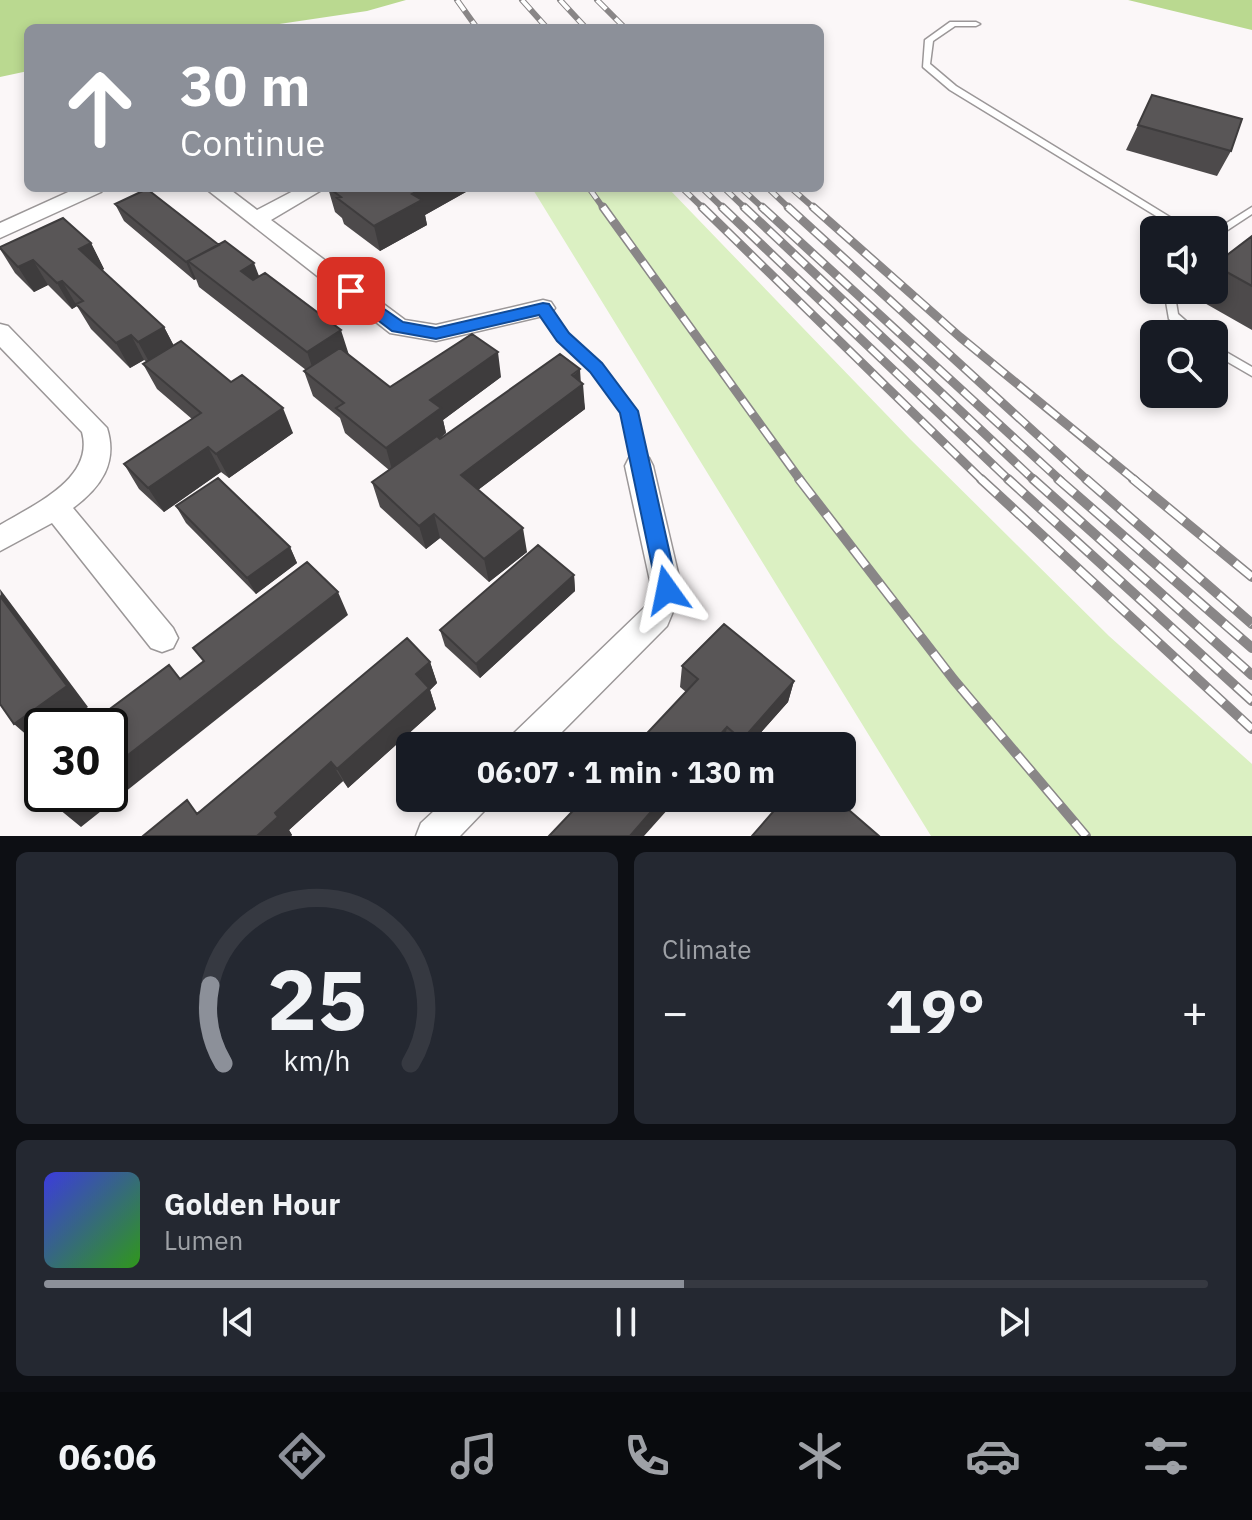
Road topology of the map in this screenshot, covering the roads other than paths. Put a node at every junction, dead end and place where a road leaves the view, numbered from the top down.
1 (976, 24) dead end
2 (85, 192) edge
3 (220, 192) edge
4 (307, 192) edge
5 (1252, 210) edge
6 (1163, 216) edge
7 (256, 219) junction
8 (1228, 226) edge
9 (0, 231) edge
10 (543, 308) joint
11 (0, 332) edge
12 (1228, 357) edge
13 (1252, 372) edge
14 (639, 466) joint
15 (54, 505) junction
16 (0, 539) edge
17 (162, 638) dead end
18 (539, 732) edge
19 (459, 812) edge
20 (434, 836) edge

1 - 6 lane
2 - 9 street
3 - 7 street
4 - 7 street
5 - 8 lane
7 - 10 street
10 - 14 lane
11 - 15 street
12 - 13 lane
14 - 18 street
15 - 16 street
15 - 17 street
19 - 20 street

